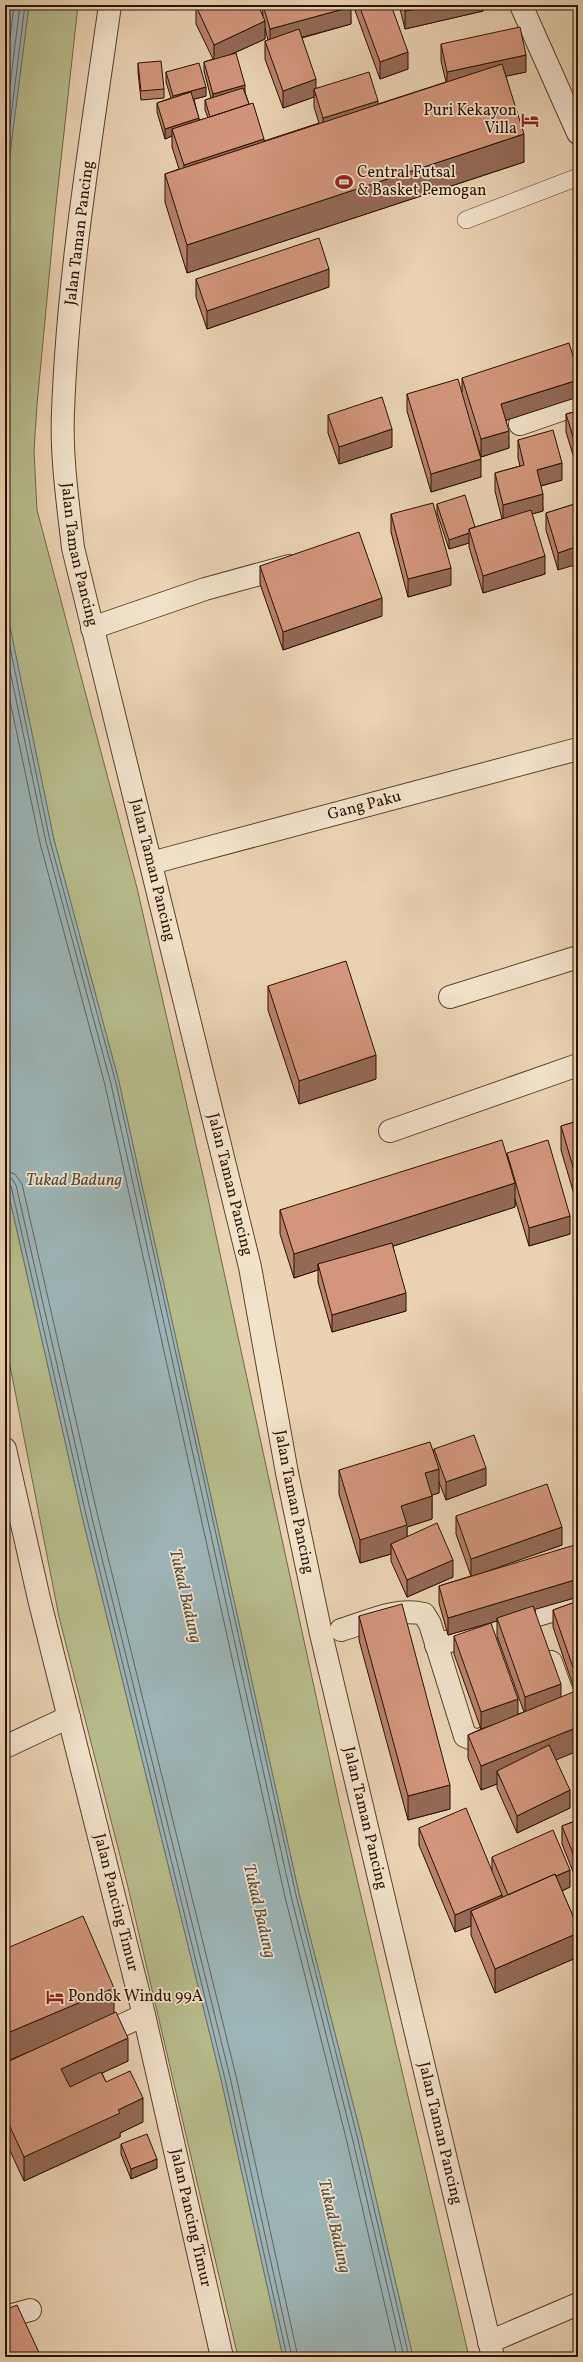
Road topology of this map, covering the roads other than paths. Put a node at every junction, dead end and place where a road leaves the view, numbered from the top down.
1 (110, 5) edge
2 (521, 5) edge
3 (578, 133) edge
4 (578, 177) edge
5 (466, 220) dead end
6 (578, 404) edge
7 (520, 424) dead end
8 (312, 559) edge
9 (92, 628) junction
10 (578, 749) edge
11 (152, 863) junction
12 (578, 957) edge
13 (450, 998) dead end
14 (578, 1065) edge
15 (390, 1131) dead end
16 (5, 1449) edge
17 (12, 1505) edge
18 (578, 1603) edge
19 (533, 1615) junction
20 (341, 1630) dead end
21 (436, 1645) junction
22 (573, 1704) edge
23 (546, 1714) edge
24 (68, 1717) junction
25 (518, 1725) edge
26 (5, 1747) edge
27 (144, 2015) junction
28 (75, 2047) edge
29 (578, 2304) edge
30 (30, 2310) dead end
31 (5, 2317) edge
32 (491, 2350) edge
33 (222, 2357) edge

1 - 9 street, Jalan Taman Pancing
2 - 3 street
4 - 5 lane
6 - 7 street
8 - 9 street
9 - 11 street, Jalan Taman Pancing
10 - 11 street, Gang Paku
11 - 32 street, Jalan Taman Pancing
12 - 13 street
14 - 15 street
16 - 17 street, Jalan Pancing Timur
17 - 24 street, Jalan Pancing Timur
18 - 19 street
19 - 21 street
19 - 22 street
20 - 21 street
21 - 25 street
22 - 23 street
24 - 26 street
24 - 27 street, Jalan Pancing Timur
27 - 28 street
27 - 33 street, Jalan Pancing Timur
29 - 32 street
30 - 31 street

